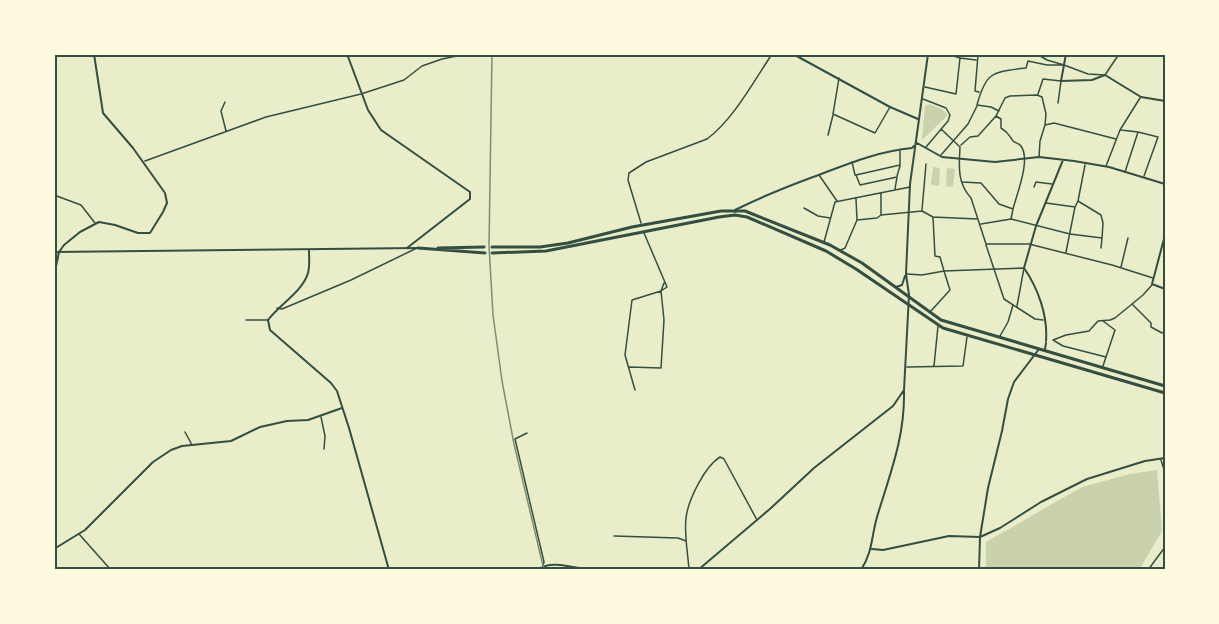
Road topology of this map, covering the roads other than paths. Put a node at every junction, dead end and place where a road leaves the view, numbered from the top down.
1 (94, 54) edge
2 (346, 54) edge
3 (467, 54) edge
4 (772, 54) edge
5 (793, 54) edge
6 (928, 54) edge
7 (947, 54) edge
8 (1010, 54) edge
9 (1037, 54) edge
10 (1066, 54) edge
11 (1119, 54) edge
12 (960, 58) junction
13 (977, 60) junction
14 (1064, 65) junction
15 (1105, 75) junction
16 (839, 78) junction
17 (1061, 81) junction
18 (925, 87) junction
19 (980, 92) junction
20 (361, 94) junction
21 (1037, 95) junction
22 (1141, 97) junction
23 (923, 99) junction
24 (1165, 101) edge
25 (225, 102) dead end
26 (1058, 103) dead end
27 (977, 105) junction
28 (890, 107) junction
29 (999, 111) junction
30 (833, 114) junction
31 (996, 116) junction
32 (918, 119) junction
33 (1045, 125) junction
34 (941, 129) junction
35 (1120, 130) junction
36 (226, 132) junction
37 (1138, 132) junction
38 (828, 135) dead end
39 (1116, 139) junction
40 (953, 141) junction
41 (917, 143) junction
42 (960, 147) junction
43 (925, 148) junction
44 (900, 149) junction
45 (940, 156) junction
46 (1039, 157) junction
47 (959, 158) junction
48 (1025, 159) junction
49 (1063, 160) junction
50 (144, 162) junction
51 (852, 162) junction
52 (1086, 163) junction
53 (926, 164) dead end
54 (900, 165) junction
55 (1106, 166) junction
56 (1125, 172) junction
57 (819, 175) junction
58 (856, 175) junction
59 (897, 177) junction
60 (1143, 178) junction
61 (961, 182) junction
62 (1053, 184) junction
63 (1165, 184) edge
64 (910, 187) junction
65 (1034, 187) dead end
66 (895, 189) junction
67 (881, 192) junction
68 (54, 195) edge
69 (856, 198) junction
70 (1078, 201) junction
71 (837, 202) junction
72 (1045, 202) junction
73 (1075, 207) junction
74 (804, 208) dead end
75 (1013, 209) junction
76 (735, 210) junction
77 (922, 211) junction
78 (909, 212) junction
79 (735, 215) junction
80 (881, 215) junction
81 (830, 218) junction
82 (933, 218) junction
83 (978, 219) junction
84 (1011, 219) junction
85 (856, 220) junction
86 (95, 224) junction
87 (980, 224) junction
88 (641, 225) junction
89 (1036, 226) junction
90 (644, 232) junction
91 (1070, 234) junction
92 (1165, 235) edge
93 (1102, 238) junction
94 (1128, 238) dead end
95 (824, 243) junction
96 (986, 244) junction
97 (1029, 244) junction
98 (484, 247) dead end
99 (492, 247) dead end
100 (407, 248) junction
101 (418, 248) junction
102 (1101, 248) dead end
103 (309, 250) junction
104 (840, 251) junction
105 (54, 252) edge
106 (59, 252) junction
107 (485, 253) dead end
108 (492, 253) dead end
109 (1065, 253) junction
110 (994, 268) junction
111 (1024, 268) junction
112 (1121, 268) junction
113 (944, 271) junction
114 (906, 274) junction
115 (54, 276) edge
116 (1154, 278) junction
117 (1152, 284) junction
118 (896, 286) junction
119 (1165, 289) edge
120 (661, 291) junction
121 (909, 295) junction
122 (908, 304) junction
123 (1013, 304) junction
124 (1132, 304) junction
125 (1017, 306) junction
126 (277, 308) junction
127 (929, 312) junction
128 (246, 320) dead end
129 (268, 320) junction
130 (1044, 320) junction
131 (1103, 321) junction
132 (938, 324) junction
133 (1165, 331) edge
134 (967, 334) junction
135 (999, 337) junction
136 (1053, 340) junction
137 (1046, 341) junction
138 (1040, 348) junction
139 (1045, 349) junction
140 (1036, 354) junction
141 (1106, 357) junction
142 (628, 367) junction
143 (906, 367) junction
144 (934, 367) junction
145 (1103, 368) junction
146 (1165, 386) edge
147 (635, 390) dead end
148 (904, 390) junction
149 (1165, 393) edge
150 (342, 408) junction
151 (321, 416) junction
152 (185, 432) dead end
153 (527, 434) dead end
154 (193, 446) junction
155 (324, 449) dead end
156 (1165, 458) edge
157 (1161, 460) junction
158 (1165, 473) edge
159 (757, 520) junction
160 (79, 534) junction
161 (614, 536) dead end
162 (980, 537) junction
163 (687, 541) junction
164 (1165, 547) edge
165 (54, 549) edge
166 (872, 549) junction
167 (543, 566) junction
168 (111, 570) edge
169 (389, 570) edge
170 (538, 570) edge
171 (590, 570) edge
172 (689, 570) edge
173 (698, 570) edge
174 (861, 570) edge
175 (979, 570) edge
176 (1148, 570) edge

1 - 50 street
2 - 20 street
3 - 20 street
4 - 88 street
5 - 16 street
6 - 18 street
7 - 12 street
8 - 13 street
9 - 14 street
10 - 14 street
11 - 15 street
12 - 13 street
12 - 18 street
13 - 19 street
14 - 15 street
14 - 17 street
14 - 19 street
15 - 17 street
15 - 22 street
16 - 28 street
16 - 30 street
17 - 21 street
17 - 26 street
18 - 23 street
19 - 27 street
20 - 36 street
20 - 100 street
21 - 29 street
21 - 33 street
22 - 24 street
22 - 35 street
23 - 32 street
23 - 34 street
25 - 36 street
27 - 29 street
27 - 40 street
28 - 30 street
28 - 32 street
29 - 31 street
30 - 38 street
31 - 42 street
31 - 48 street
32 - 41 street
33 - 39 street
33 - 46 street
34 - 40 street
34 - 43 street
35 - 37 street
35 - 39 street
36 - 50 street
37 - 56 street
37 - 60 street
39 - 55 street
40 - 42 street
40 - 45 street
41 - 43 street
41 - 44 street
41 - 64 street
42 - 47 street
43 - 45 street
44 - 51 street
44 - 54 street
45 - 47 street
46 - 48 street
46 - 49 street
47 - 48 street
47 - 61 street
48 - 75 street
49 - 52 street
49 - 62 street
50 - 86 street
51 - 57 street
51 - 58 street
52 - 55 street
52 - 70 street
53 - 77 street
54 - 58 street
54 - 59 street
55 - 56 street
56 - 60 street
57 - 71 street
57 - 76 street
58 - 59 street
59 - 66 street
60 - 63 street
61 - 75 street
61 - 83 street
62 - 65 street
62 - 72 street
64 - 66 street
64 - 78 street
66 - 67 street
67 - 69 street
67 - 80 street
68 - 86 street
69 - 71 street
69 - 85 street
70 - 73 street
70 - 93 street
71 - 81 street
72 - 73 street
72 - 89 street
73 - 91 street
74 - 81 street
75 - 84 street
76 - 79 street
76 - 88 main road
76 - 95 main road
77 - 78 street
77 - 82 street
78 - 80 street
78 - 114 street
79 - 90 main road
79 - 122 main road
80 - 85 street
81 - 95 street
82 - 83 street
82 - 113 street
83 - 87 street
84 - 87 street
84 - 89 street
85 - 104 street
86 - 106 street
87 - 96 street
88 - 99 main road
89 - 91 street
89 - 97 street
90 - 108 main road
90 - 120 street
91 - 93 street
91 - 109 street
92 - 116 street
93 - 102 street
94 - 112 street
95 - 104 main road
96 - 97 street
96 - 110 street
97 - 109 street
97 - 111 street
98 - 101 main road
100 - 101 street
100 - 103 street
101 - 107 main road
101 - 126 street
103 - 106 street
103 - 126 street
104 - 118 main road
105 - 106 street
106 - 115 street
109 - 112 street
110 - 111 street
110 - 113 street
110 - 123 street
111 - 125 street
111 - 130 street
112 - 116 street
113 - 114 street
113 - 127 street
114 - 118 street
114 - 121 street
116 - 117 street
117 - 119 street
117 - 124 street
118 - 121 main road
120 - 142 street
120 - 142 street
121 - 122 street
121 - 127 main road
122 - 132 main road
122 - 143 street
123 - 125 street
123 - 135 street
124 - 131 street
124 - 133 street
125 - 130 street
126 - 129 street
127 - 135 main road
128 - 129 street
129 - 150 street
130 - 137 street
131 - 136 street
131 - 141 street
132 - 134 main road
132 - 144 street
134 - 140 main road
134 - 144 street
135 - 138 main road
136 - 137 street
136 - 141 street
137 - 139 street
138 - 139 main road
138 - 140 street
139 - 145 main road
140 - 149 main road
140 - 162 street
141 - 145 street
142 - 147 street
143 - 144 street
143 - 148 street
145 - 146 main road
148 - 159 street
148 - 166 street
150 - 151 street
150 - 169 street
151 - 154 street
151 - 155 street
152 - 154 street
153 - 167 street
154 - 160 street
156 - 157 street
157 - 158 street
157 - 162 street
159 - 163 street
159 - 173 street
160 - 165 street
160 - 168 street
161 - 163 street
162 - 166 street
162 - 175 street
163 - 172 street
164 - 176 street
166 - 174 street
167 - 170 street
167 - 171 street

